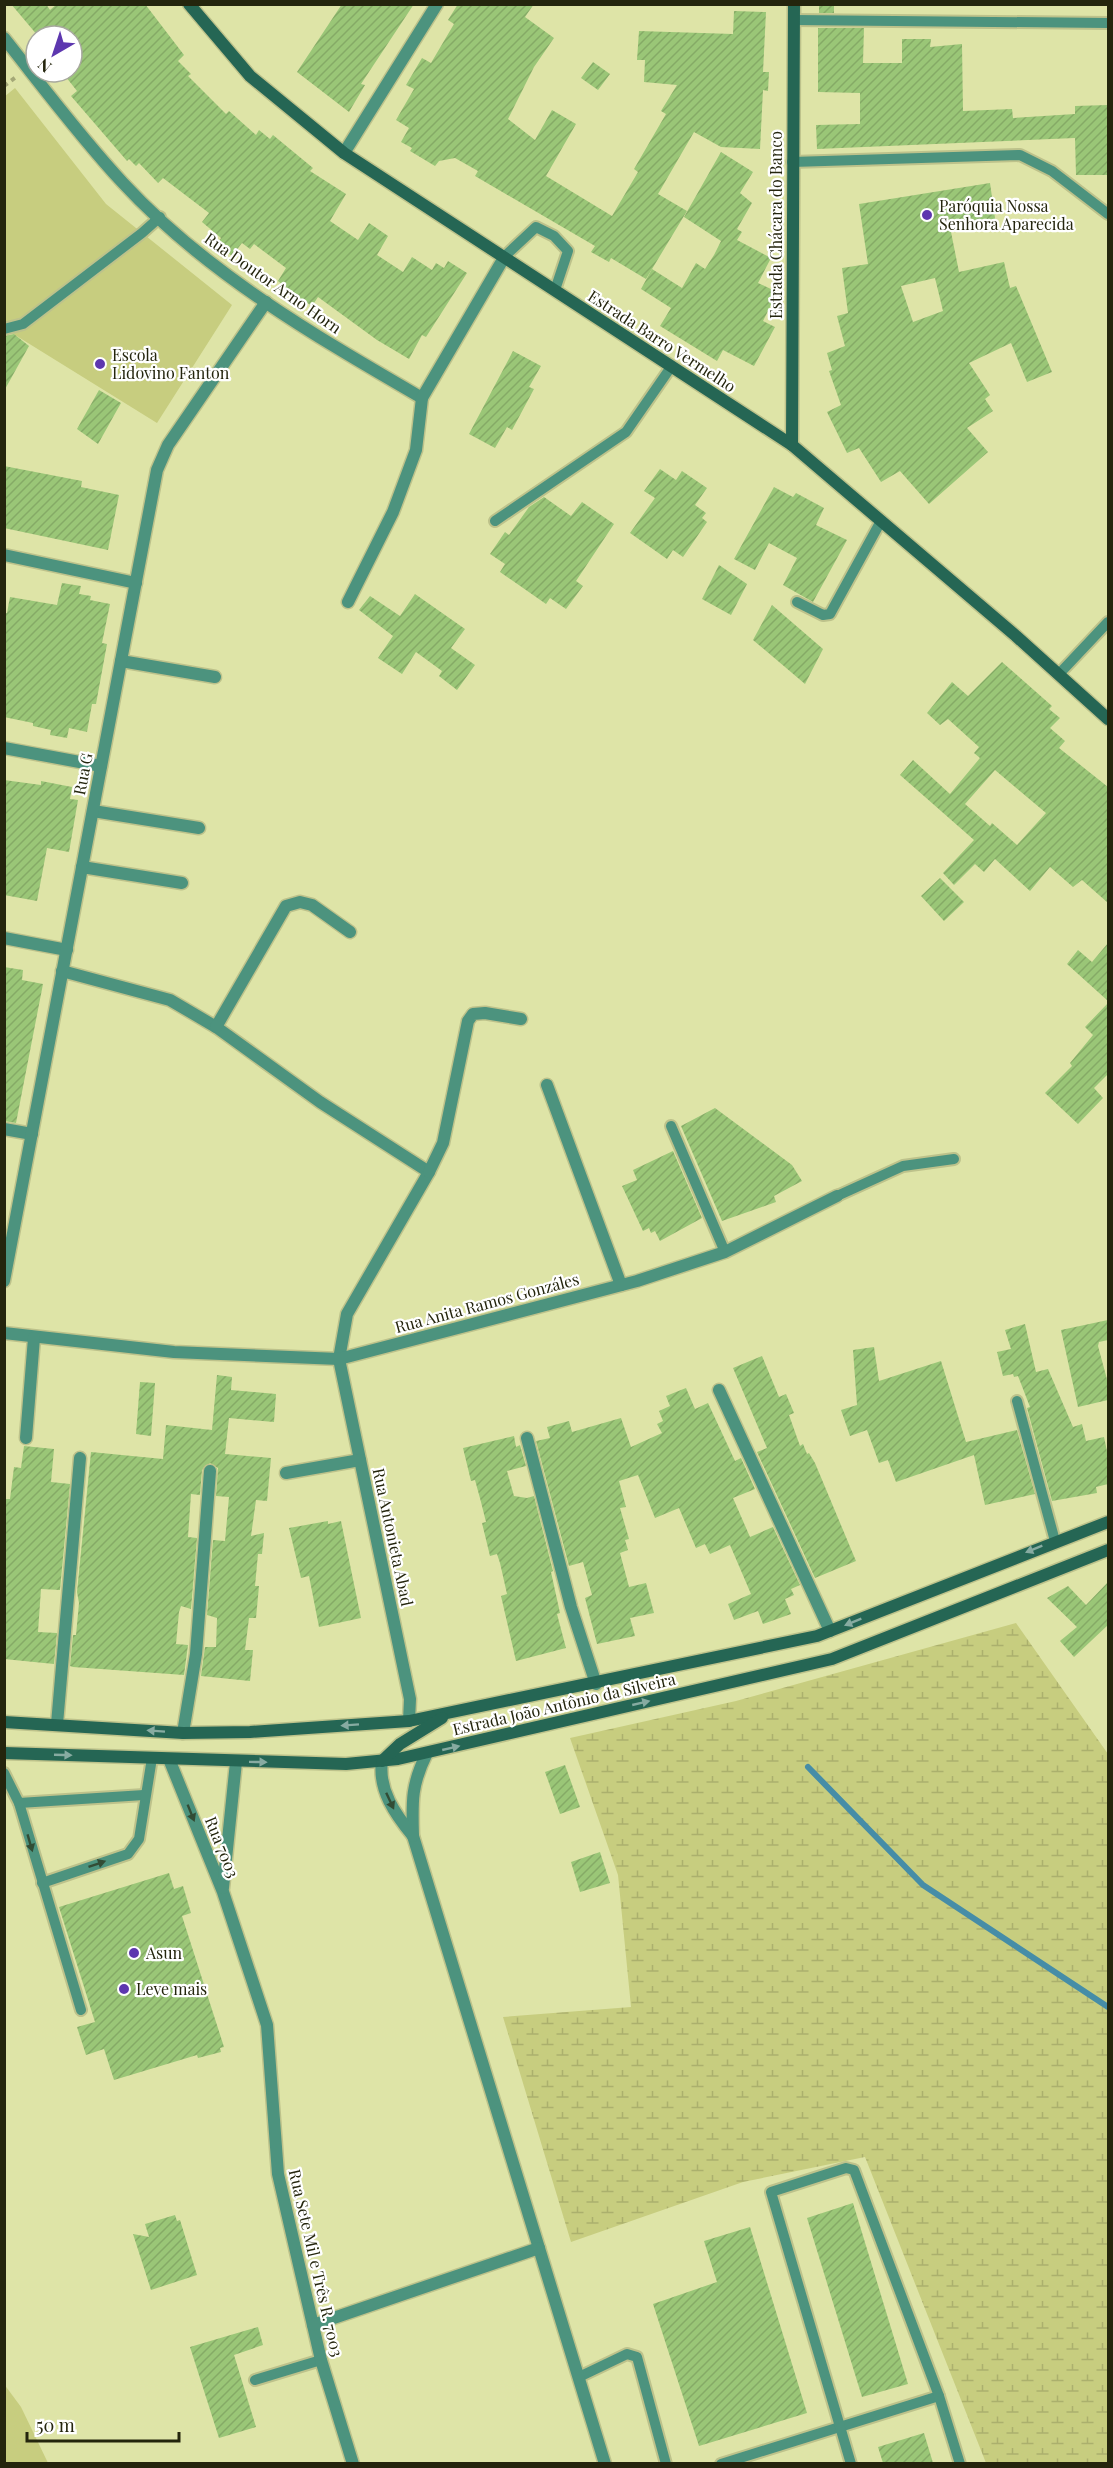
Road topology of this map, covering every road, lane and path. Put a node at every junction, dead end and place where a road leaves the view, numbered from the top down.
1 (189, 4) edge
2 (437, 4) edge
3 (794, 4) edge
4 (794, 20) junction
5 (1108, 23) edge
6 (4, 38) edge
7 (344, 153) junction
8 (792, 162) junction
9 (1108, 214) edge
10 (160, 217) junction
11 (505, 256) junction
12 (555, 290) junction
13 (266, 302) junction
14 (4, 329) edge
15 (671, 367) junction
16 (422, 398) junction
17 (792, 445) junction
18 (495, 521) dead end
19 (881, 521) junction
20 (4, 555) edge
21 (136, 583) junction
22 (348, 602) dead end
23 (796, 602) dead end
24 (1108, 621) edge
25 (122, 661) junction
26 (1059, 674) junction
27 (216, 676) dead end
28 (1108, 719) edge
29 (4, 748) edge
30 (101, 766) junction
31 (93, 810) junction
32 (199, 828) dead end
33 (82, 867) junction
34 (182, 884) dead end
35 (351, 932) dead end
36 (4, 938) edge
37 (67, 950) junction
38 (62, 970) junction
39 (521, 1019) dead end
40 (216, 1027) junction
41 (547, 1085) dead end
42 (671, 1126) dead end
43 (4, 1129) edge
44 (32, 1134) junction
45 (954, 1159) dead end
46 (429, 1172) junction
47 (837, 1196) joint
48 (726, 1252) junction
49 (4, 1281) edge
50 (621, 1285) junction
51 (4, 1333) edge
52 (34, 1338) junction
53 (339, 1359) junction
54 (719, 1390) dead end
55 (1017, 1401) dead end
56 (26, 1438) dead end
57 (527, 1438) dead end
58 (80, 1458) dead end
59 (360, 1460) junction
60 (210, 1471) dead end
61 (286, 1473) dead end
62 (1108, 1522) edge
63 (1055, 1541) junction
64 (1108, 1550) edge
65 (830, 1631) junction
66 (596, 1684) junction
67 (451, 1712) junction
68 (409, 1721) junction
69 (4, 1722) edge
70 (57, 1724) junction
71 (183, 1733) junction
72 (4, 1753) edge
73 (427, 1754) junction
74 (152, 1758) junction
75 (169, 1759) junction
76 (382, 1761) junction
77 (236, 1762) junction
78 (4, 1773) edge
79 (144, 1795) junction
80 (19, 1803) junction
81 (413, 1836) junction
82 (42, 1883) junction
83 (223, 1892) junction
84 (81, 2010) dead end
85 (539, 2248) junction
86 (313, 2325) junction
87 (321, 2360) junction
88 (579, 2377) junction
89 (255, 2380) dead end
90 (939, 2396) junction
91 (839, 2428) junction
92 (353, 2463) edge
93 (605, 2463) edge
94 (666, 2463) edge
95 (721, 2463) edge
96 (851, 2463) edge
97 (960, 2463) edge

1 - 7 main road, Estrada Barro Vermelho
2 - 7 street
3 - 4 main road, Estrada Chácara do Banco
4 - 5 lane
4 - 8 main road, Estrada Chácara do Banco
6 - 10 street, Rua Doutor Arno Horn
7 - 11 main road, Estrada Barro Vermelho
8 - 9 lane
8 - 17 main road, Estrada Chácara do Banco
10 - 13 street, Rua Doutor Arno Horn
10 - 14 lane
11 - 12 main road, Estrada Barro Vermelho
11 - 12 lane
11 - 16 street
12 - 15 main road, Estrada Barro Vermelho
13 - 16 street, Rua Doutor Arno Horn
13 - 21 street, Rua G
15 - 17 main road, Estrada Barro Vermelho
15 - 18 lane
16 - 22 street
17 - 19 main road, Estrada Barro Vermelho
19 - 23 lane
19 - 26 main road, Estrada Barro Vermelho
20 - 21 street
21 - 25 street, Rua G
24 - 26 lane
25 - 27 street
25 - 30 street, Rua G
26 - 28 main road, Estrada Barro Vermelho
29 - 30 street
30 - 31 street, Rua G
31 - 32 street
31 - 33 street, Rua G
33 - 34 street
33 - 37 street, Rua G
35 - 40 street
36 - 37 street
37 - 38 street, Rua G
38 - 40 street
38 - 44 street, Rua G
39 - 46 street
40 - 46 street
41 - 50 street
42 - 48 lane
43 - 44 street
44 - 49 street, Rua G
45 - 47 lane, Rua Anita Ramos Gonzáles
46 - 53 street
47 - 48 street, Rua Anita Ramos Gonzáles
48 - 50 street, Rua Anita Ramos Gonzáles
50 - 53 street, Rua Anita Ramos Gonzáles
51 - 52 street, Rua Anita Ramos Gonzáles
52 - 53 street, Rua Anita Ramos Gonzáles
52 - 56 street
53 - 59 street, Rua Antonieta Abad
54 - 65 street
55 - 63 lane
57 - 66 street
58 - 70 street
59 - 61 street
59 - 68 street, Rua Antonieta Abad
60 - 71 street
62 - 63 main road, Estrada João Antônio da Silveira
63 -> 65 main road, Estrada João Antônio da Silveira
73 -> 64 main road, Estrada João Antônio da Silveira
65 - 66 main road, Estrada João Antônio da Silveira
66 - 67 main road, Estrada João Antônio da Silveira
67 - 68 main road, Estrada João Antônio da Silveira
67 - 76 main road
68 -> 71 main road, Estrada João Antônio da Silveira
69 - 70 main road, Estrada João Antônio da Silveira
71 -> 70 main road, Estrada João Antônio da Silveira
72 -> 74 main road, Estrada João Antônio da Silveira
73 - 76 main road, Estrada João Antônio da Silveira
73 - 81 street
74 - 75 main road, Estrada João Antônio da Silveira
74 - 79 lane
75 - 77 main road, Estrada João Antônio da Silveira
75 -> 83 street, Rua 7003
77 -> 76 main road, Estrada João Antônio da Silveira
76 -> 81 street
77 - 83 street, Rua 7003
78 - 80 lane
79 - 80 lane
82 -> 79 lane
80 -> 82 lane
81 - 85 street
82 - 84 lane
83 - 86 street, Rua Sete Mil e Três R. 7003
85 - 86 street
85 - 88 street
86 - 87 street, Rua Sete Mil e Três R. 7003
87 - 89 lane
87 - 92 street, Rua Sete Mil e Três R. 7003
88 - 93 street
88 - 94 lane
90 - 91 lane
90 - 91 lane
90 - 97 lane
91 - 95 lane
91 - 96 lane

